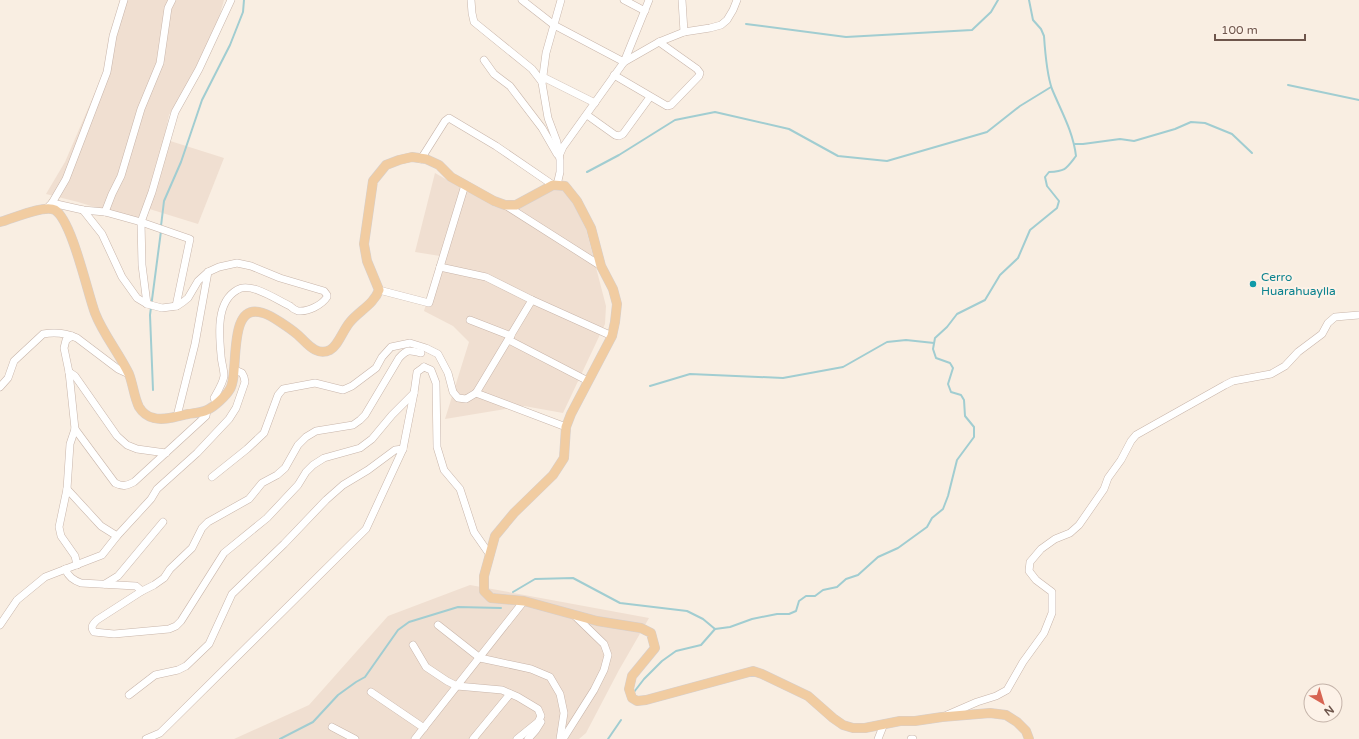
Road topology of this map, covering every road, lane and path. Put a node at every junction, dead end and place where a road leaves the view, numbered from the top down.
1 (124, 0) edge
2 (172, 0) edge
3 (231, 0) edge
4 (472, 0) edge
5 (522, 0) edge
6 (561, 0) edge
7 (624, 0) edge
8 (649, 0) edge
9 (682, 0) edge
10 (737, 0) edge
11 (645, 10) junction
12 (554, 25) junction
13 (684, 32) junction
14 (659, 42) junction
15 (484, 60) dead end
16 (624, 62) junction
17 (614, 75) junction
18 (543, 79) junction
19 (650, 97) junction
20 (595, 103) junction
21 (587, 115) junction
22 (559, 156) junction
23 (421, 159) junction
24 (465, 184) junction
25 (555, 185) junction
26 (506, 205) junction
27 (49, 206) junction
28 (83, 210) junction
29 (105, 212) junction
30 (0, 222) edge
31 (141, 222) junction
32 (601, 266) junction
33 (440, 267) junction
34 (208, 272) junction
35 (379, 290) junction
36 (532, 300) junction
37 (147, 304) junction
38 (176, 306) junction
39 (1359, 316) edge
40 (470, 320) dead end
41 (72, 336) junction
42 (612, 336) junction
43 (510, 338) junction
44 (423, 350) junction
45 (424, 367) junction
46 (235, 370) junction
47 (69, 372) junction
48 (129, 374) junction
49 (588, 381) junction
50 (0, 387) edge
51 (414, 393) junction
52 (476, 393) junction
53 (216, 403) junction
54 (207, 410) junction
55 (178, 416) junction
56 (566, 427) junction
57 (75, 429) junction
58 (403, 449) junction
59 (166, 453) junction
60 (212, 477) dead end
61 (67, 489) junction
62 (163, 522) dead end
63 (117, 536) junction
64 (490, 555) junction
65 (77, 565) junction
66 (65, 569) junction
67 (105, 584) junction
68 (142, 590) junction
69 (524, 601) junction
70 (574, 615) junction
71 (0, 625) edge
72 (438, 625) dead end
73 (413, 645) dead end
74 (480, 658) junction
75 (458, 686) junction
76 (371, 692) dead end
77 (510, 694) junction
78 (129, 695) dead end
79 (541, 716) junction
80 (942, 717) junction
81 (884, 724) junction
82 (332, 727) dead end
83 (424, 728) junction
84 (146, 739) edge
85 (355, 739) edge
86 (415, 739) edge
87 (473, 739) edge
88 (517, 739) edge
89 (528, 739) edge
90 (561, 739) edge
91 (878, 739) edge
92 (1029, 739) edge

1 - 27 street
2 - 29 street
3 - 31 street
4 - 18 street
5 - 12 street
6 - 12 street
7 - 11 street
8 - 11 street
9 - 13 street
10 - 13 street
11 - 16 street
12 - 16 street
12 - 18 street
13 - 14 street
14 - 16 street
14 - 19 street
15 - 22 street
16 - 17 street
17 - 19 street
17 - 20 street
18 - 20 street
18 - 22 street
19 - 21 street
20 - 21 street
21 - 22 street
22 - 25 street
23 - 24 main road
23 - 25 street
23 - 35 main road
24 - 26 main road
24 - 33 street
25 - 26 main road
25 - 32 main road
26 - 32 street
27 - 28 street
27 - 30 main road
27 - 48 main road
28 - 29 street
28 - 37 street
29 - 31 street
31 - 37 street
31 - 38 street
32 - 42 main road
33 - 35 street
33 - 36 street
34 - 38 street
34 - 53 street
34 - 55 street
35 - 46 main road
36 - 42 street
36 - 43 street
37 - 38 street
39 - 80 street
40 - 43 street
41 - 47 street
41 - 48 street
41 - 50 street
42 - 49 main road
43 - 49 street
43 - 52 street
44 - 45 street
44 - 52 street
44 - 60 street
44 - 68 street
45 - 51 street
45 - 64 street
46 - 53 main road
46 - 63 street
47 - 57 street
47 - 59 street
48 - 55 main road
49 - 56 main road
51 - 58 street
51 - 68 street
52 - 56 street
53 - 54 main road
54 - 55 main road
54 - 59 street
56 - 64 main road
57 - 59 street
57 - 61 street
58 - 78 street
58 - 84 street
61 - 63 street
61 - 65 street
62 - 67 street
63 - 65 street
64 - 69 main road
65 - 66 street
66 - 67 street
66 - 71 street
67 - 68 street
69 - 70 main road
69 - 74 street
70 - 81 main road
70 - 90 street
72 - 74 street
73 - 75 street
74 - 75 street
74 - 90 street
75 - 77 street
75 - 83 street
76 - 83 street
77 - 79 street
77 - 87 street
79 - 88 street
79 - 89 street
80 - 81 main road
80 - 92 main road
81 - 91 street
82 - 85 street
83 - 86 street

